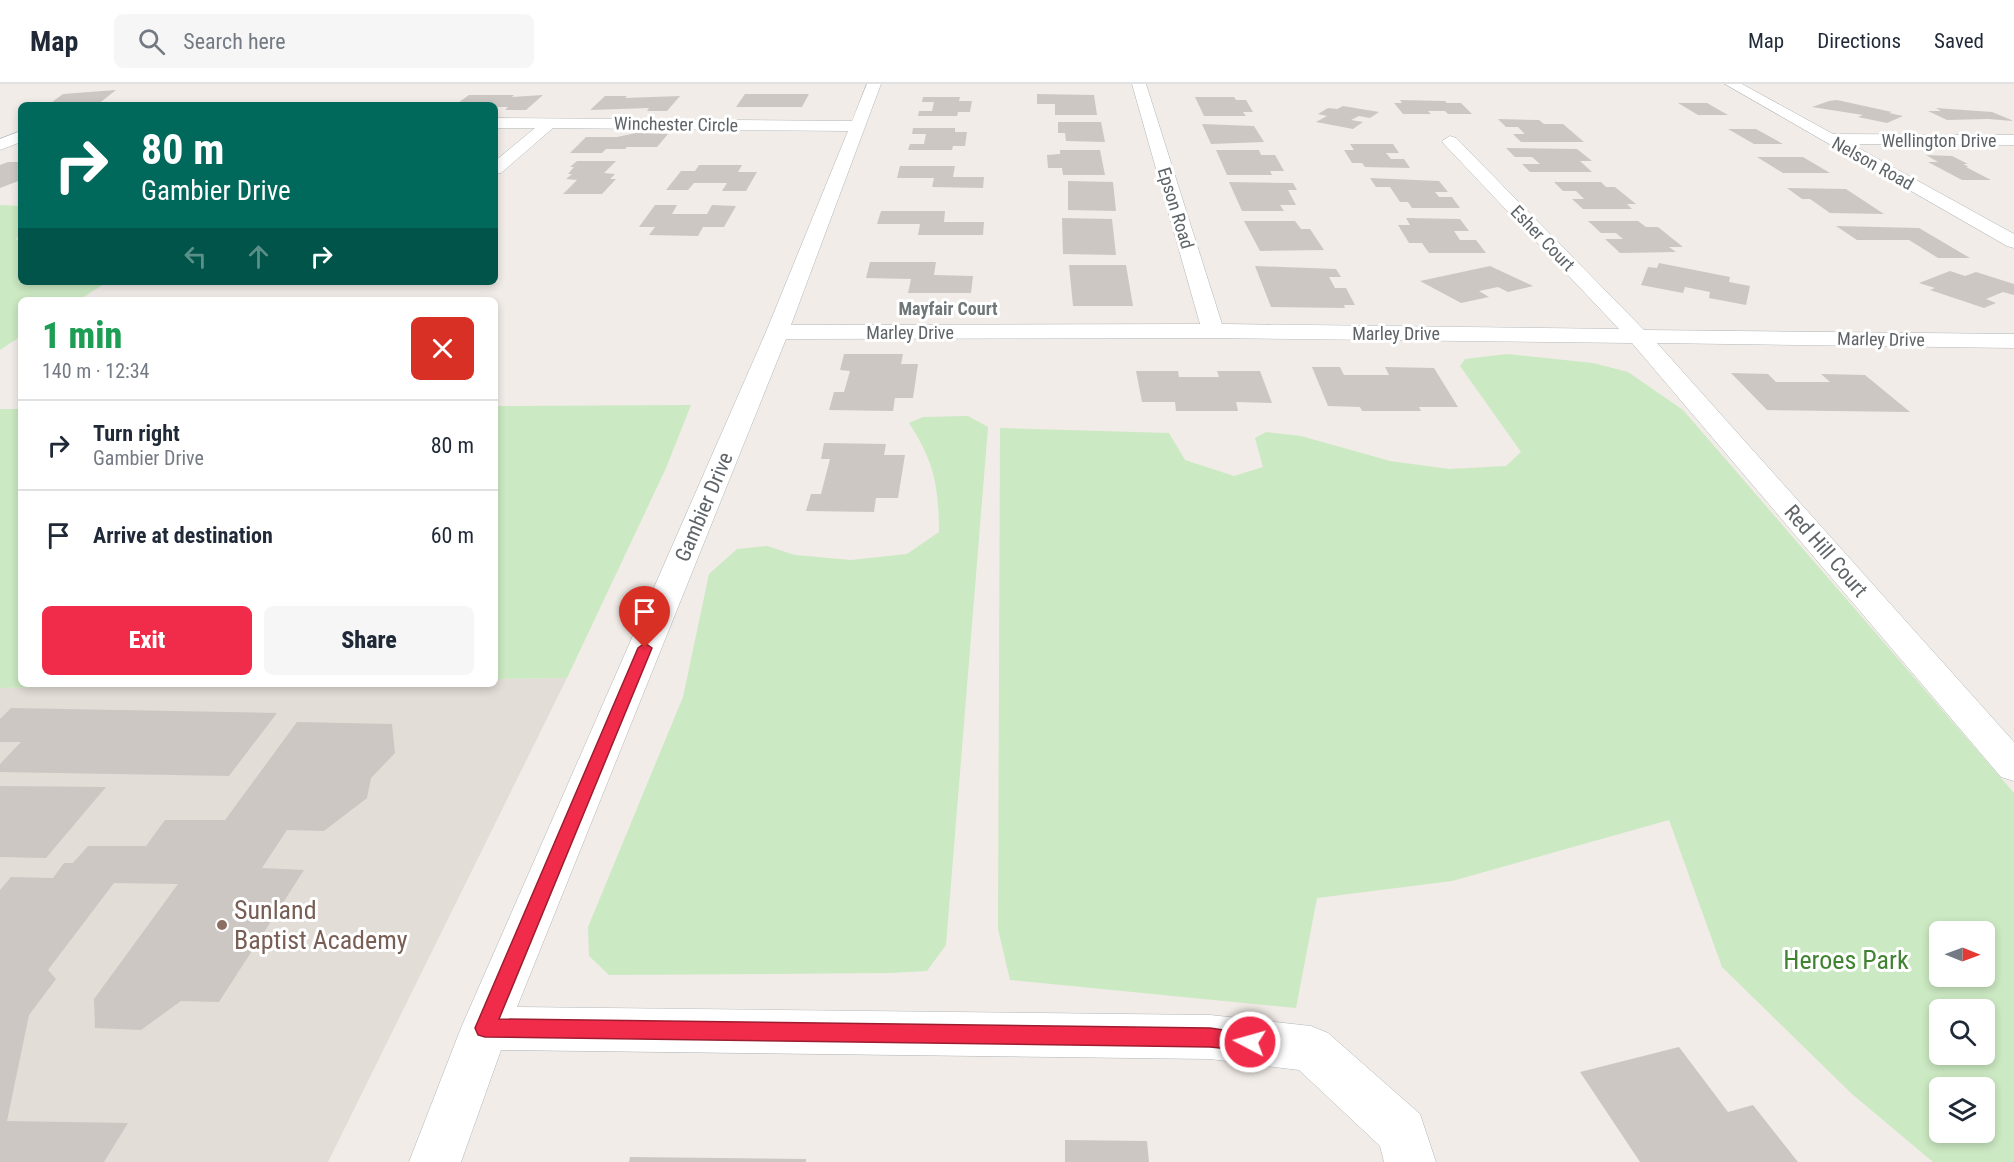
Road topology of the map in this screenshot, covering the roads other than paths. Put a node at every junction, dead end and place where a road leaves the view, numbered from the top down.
1 (873, 84) edge
2 (1139, 84) edge
3 (1732, 84) edge
4 (498, 123) edge
5 (550, 123) junction
6 (856, 126) junction
7 (18, 137) edge
8 (1828, 139) junction
9 (2014, 140) edge
10 (1450, 141) dead end
11 (0, 145) edge
12 (498, 166) edge
13 (2014, 242) edge
14 (1213, 331) junction
15 (777, 332) junction
16 (1637, 335) junction
17 (2014, 341) edge
18 (2014, 767) edge
19 (485, 1028) junction
20 (435, 1162) edge
21 (1410, 1162) edge

1 - 6 street, Gambier Drive
2 - 14 street, Epson Road
3 - 8 street, Nelson Road
4 - 5 street, Winchester Circle
5 - 6 street, Winchester Circle
5 - 12 street
6 - 15 street, Gambier Drive
7 - 11 street
8 - 9 street, Wellington Drive
8 - 13 street, Nelson Road
10 - 16 street, Esher Court
14 - 15 street, Marley Drive
14 - 16 street, Marley Drive
15 - 19 street, Gambier Drive
16 - 17 street, Marley Drive
16 - 18 street, Red Hill Court
19 - 20 street, Gambier Drive
19 - 21 street

